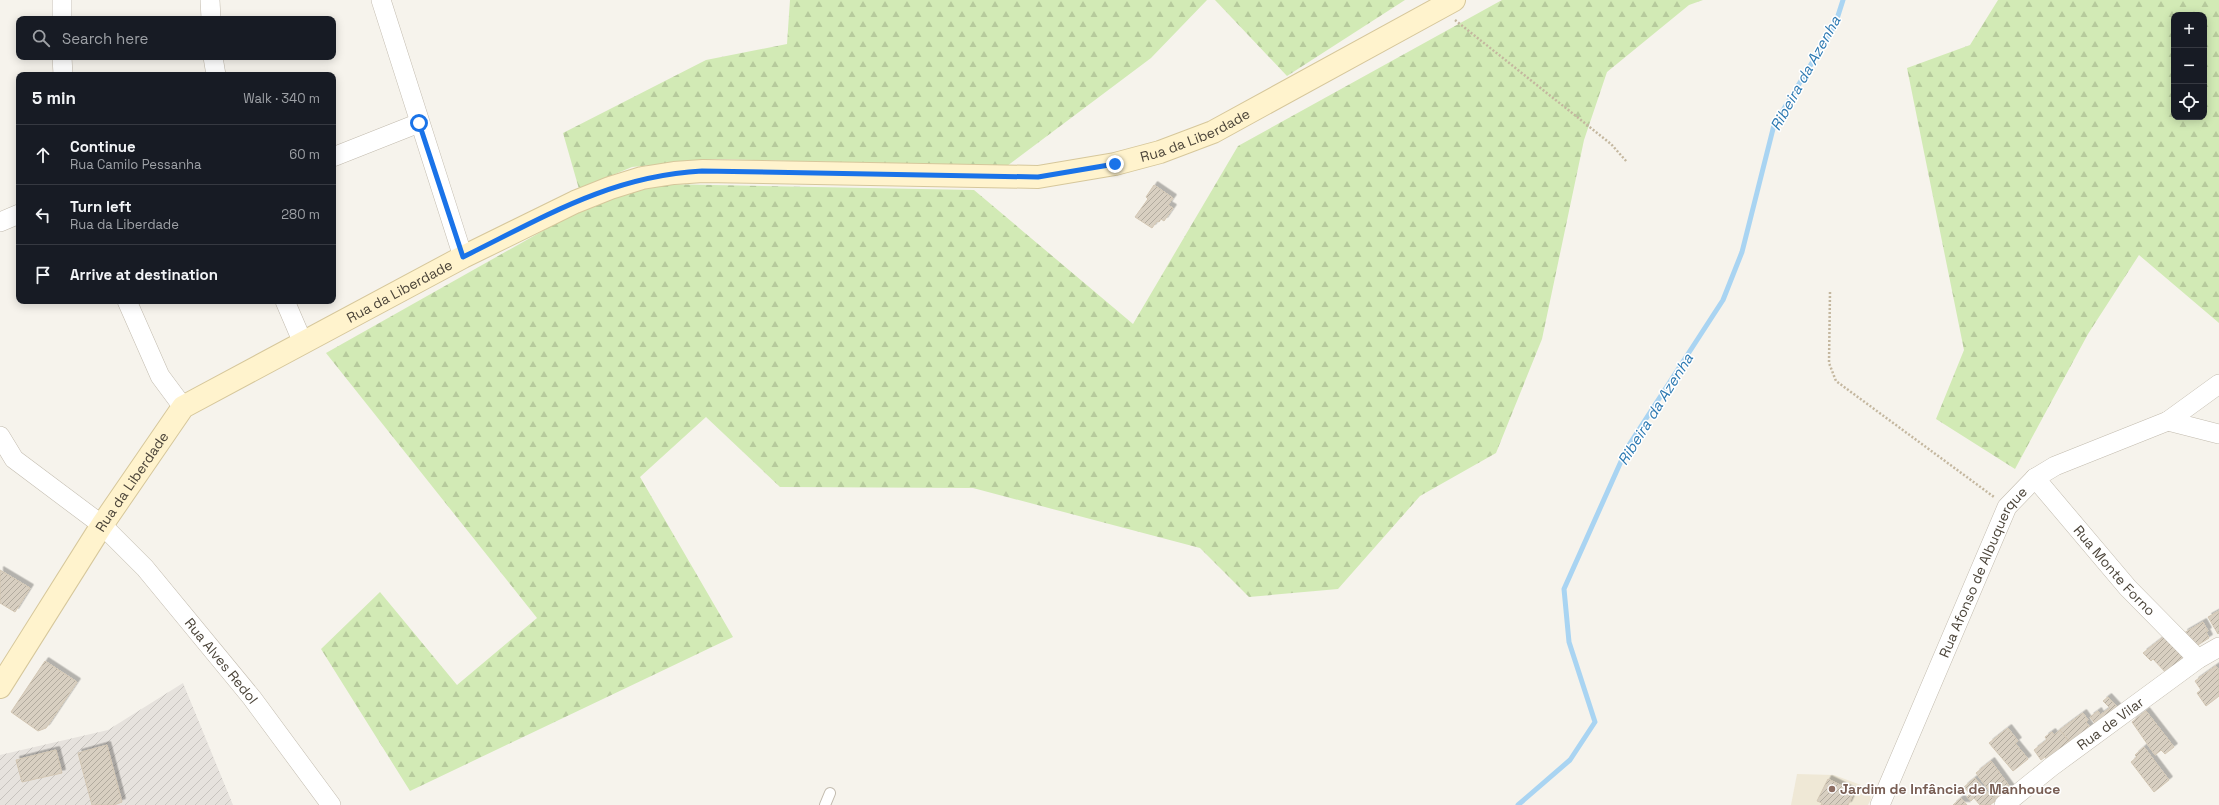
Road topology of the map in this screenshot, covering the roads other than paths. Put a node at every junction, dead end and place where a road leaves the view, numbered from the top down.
1 (62, 0) edge
2 (210, 0) edge
3 (381, 0) edge
4 (1449, 3) edge
5 (62, 16) edge
6 (211, 16) edge
7 (62, 60) edge
8 (214, 60) edge
9 (63, 72) edge
10 (216, 72) edge
11 (419, 123) junction
12 (336, 156) edge
13 (16, 215) edge
14 (0, 222) edge
15 (463, 257) junction
16 (128, 304) edge
17 (286, 304) edge
18 (303, 343) junction
19 (2219, 384) edge
20 (182, 407) junction
21 (2168, 421) junction
22 (2219, 434) edge
23 (0, 436) edge
24 (2035, 478) junction
25 (102, 526) junction
26 (2219, 647) edge
27 (2198, 658) junction
28 (2, 682) edge
29 (830, 793) dead end
30 (1885, 803) edge
31 (331, 805) edge
32 (825, 805) edge
33 (2004, 805) edge

1 - 5 street
2 - 6 street
3 - 11 street
4 - 15 street, Rua da Liberdade
7 - 9 street
8 - 10 street
11 - 12 street
11 - 15 street
13 - 14 street
15 - 18 street, Rua da Liberdade
16 - 20 street
17 - 18 street
18 - 20 street, Rua da Liberdade
19 - 21 street, Rua Afonso de Albuquerque
20 - 25 street, Rua da Liberdade
21 - 22 street
21 - 24 street, Rua Afonso de Albuquerque
23 - 25 street, Rua Alves Redol
24 - 27 street, Rua Monte Forno
24 - 30 street, Rua Afonso de Albuquerque
25 - 28 street, Rua da Liberdade
25 - 31 street, Rua Alves Redol
26 - 27 street, Rua de Vilar
27 - 33 street, Rua de Vilar
29 - 32 lane

